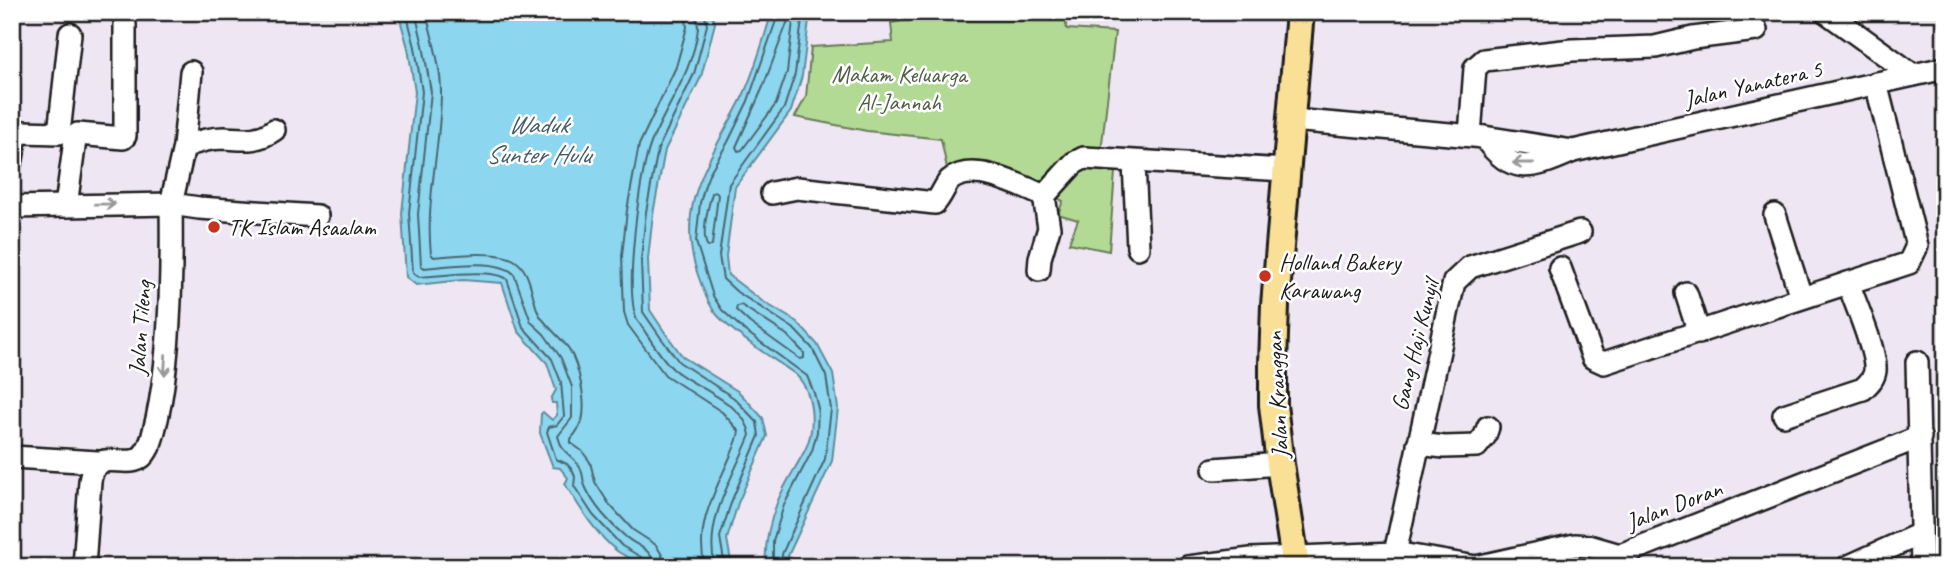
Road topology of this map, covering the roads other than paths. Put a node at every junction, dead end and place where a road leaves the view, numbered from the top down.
1 (1300, 12) edge
2 (1826, 12) edge
3 (125, 24) dead end
4 (1756, 30) dead end
5 (70, 34) dead end
6 (1945, 68) edge
7 (191, 72) dead end
8 (1913, 75) junction
9 (1877, 83) junction
10 (1292, 120) junction
11 (275, 130) dead end
12 (1477, 136) junction
13 (184, 148) junction
14 (12, 159) edge
15 (1135, 163) junction
16 (1286, 170) junction
17 (772, 193) dead end
18 (1044, 196) junction
19 (171, 204) junction
20 (65, 206) junction
21 (12, 207) edge
22 (1775, 215) dead end
23 (317, 216) dead end
24 (1580, 232) dead end
25 (1138, 248) dead end
26 (1560, 268) dead end
27 (1040, 270) dead end
28 (1848, 283) junction
29 (1686, 293) dead end
30 (1801, 297) junction
31 (1699, 333) junction
32 (1917, 362) dead end
33 (1784, 415) dead end
34 (1488, 427) dead end
35 (1920, 438) junction
36 (1419, 444) junction
37 (12, 457) edge
38 (98, 462) junction
39 (1280, 464) junction
40 (1214, 469) dead end
41 (1920, 534) junction
42 (1395, 553) junction
43 (1622, 561) edge
44 (1296, 562) edge
45 (83, 567) edge
46 (1188, 567) edge
47 (1476, 567) edge
48 (1847, 567) edge
49 (1922, 567) edge

1 - 10 main road, Jalan Kranggan
2 - 8 street
3 - 20 street
4 - 12 street
5 - 14 street
6 - 8 street, Jalan Yanatera 5
7 - 13 street, Jalan Tileng
8 - 9 street, Jalan Yanatera 5
9 - 12 street, Jalan Yanatera 5
9 - 28 street
10 - 12 street
10 - 16 main road, Jalan Kranggan
11 - 13 street
13 - 19 street, Jalan Tileng
15 - 16 street
15 - 18 street
15 - 25 street
16 - 39 main road, Jalan Kranggan
17 - 18 street
18 - 27 street
20 -> 19 street
19 - 23 street
19 -> 38 street, Jalan Tileng
20 - 21 street
22 - 30 street
24 - 36 street, Gang Haji Kunyil
26 - 31 street
28 - 30 street
28 - 33 street
29 - 31 street
30 - 31 street
32 - 35 street
34 - 36 street
35 - 41 street
35 - 43 street, Jalan Doran
36 - 42 street, Gang Haji Kunyil
37 - 38 street, Jalan Tileng
38 - 45 street
39 - 40 street
39 - 44 main road, Jalan Kranggan
41 - 48 street
41 - 49 street
42 - 44 street, Jalan Doran
42 - 47 street, Jalan Doran
43 - 47 street, Jalan Doran
44 - 46 street, Jalan Doran

